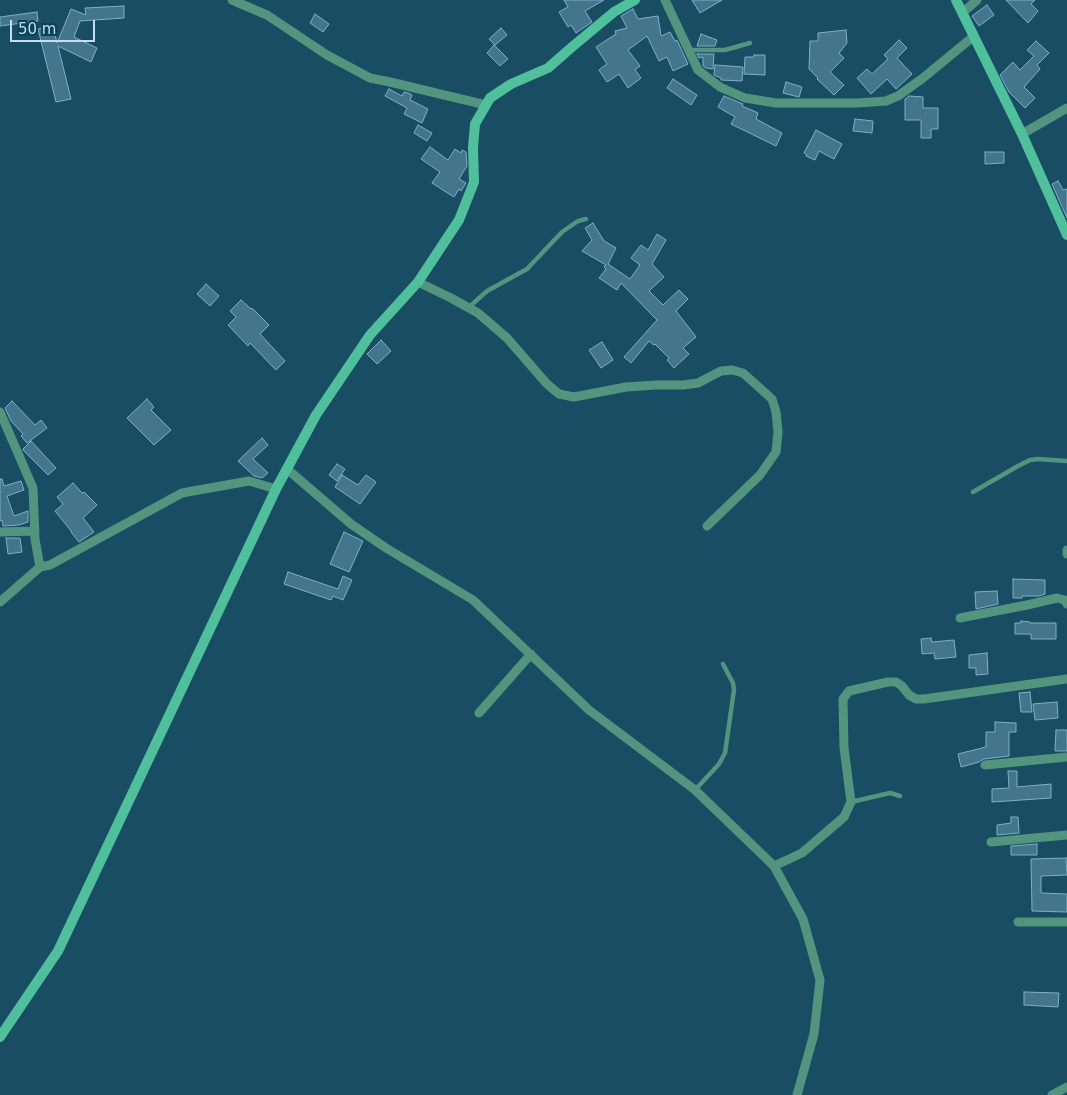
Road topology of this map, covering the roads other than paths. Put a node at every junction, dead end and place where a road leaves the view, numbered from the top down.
1 (232, 0) edge
2 (635, 0) edge
3 (665, 0) edge
4 (956, 0) edge
5 (976, 0) edge
6 (962, 13) junction
7 (974, 36) junction
8 (750, 42) dead end
9 (688, 50) junction
10 (486, 105) junction
11 (1067, 108) edge
12 (1022, 134) junction
13 (586, 219) dead end
14 (1067, 235) edge
15 (418, 282) junction
16 (468, 308) junction
17 (0, 412) edge
18 (1067, 461) edge
19 (287, 469) junction
20 (276, 489) junction
21 (973, 492) dead end
22 (707, 526) dead end
23 (35, 531) junction
24 (0, 532) edge
25 (1067, 550) edge
26 (1067, 554) edge
27 (40, 567) junction
28 (0, 602) edge
29 (1067, 604) edge
30 (960, 618) dead end
31 (531, 654) junction
32 (723, 664) dead end
33 (1067, 679) edge
34 (479, 713) dead end
35 (1067, 757) edge
36 (984, 766) dead end
37 (694, 790) junction
38 (900, 796) dead end
39 (851, 802) junction
40 (1067, 835) edge
41 (991, 842) dead end
42 (774, 866) junction
43 (1018, 922) dead end
44 (1067, 922) edge
45 (0, 1037) edge
46 (1067, 1087) edge
47 (797, 1095) edge
48 (1052, 1095) edge

1 - 10 street
2 - 10 street
3 - 9 street
4 - 6 street
5 - 6 street
6 - 7 street
7 - 9 street
7 - 12 street
8 - 9 lane
10 - 15 street
11 - 12 street
12 - 14 street
13 - 16 lane
15 - 16 street
15 - 19 street
16 - 22 street
17 - 23 street
18 - 21 lane
19 - 20 street
19 - 31 street
20 - 27 street
20 - 45 street
23 - 24 street
23 - 27 street
25 - 26 street
27 - 28 street
29 - 30 street
31 - 34 street
31 - 37 street
32 - 37 lane
33 - 39 street
35 - 36 street
37 - 42 street
38 - 39 lane
39 - 42 street
40 - 41 street
42 - 47 street
43 - 44 street
46 - 48 street

